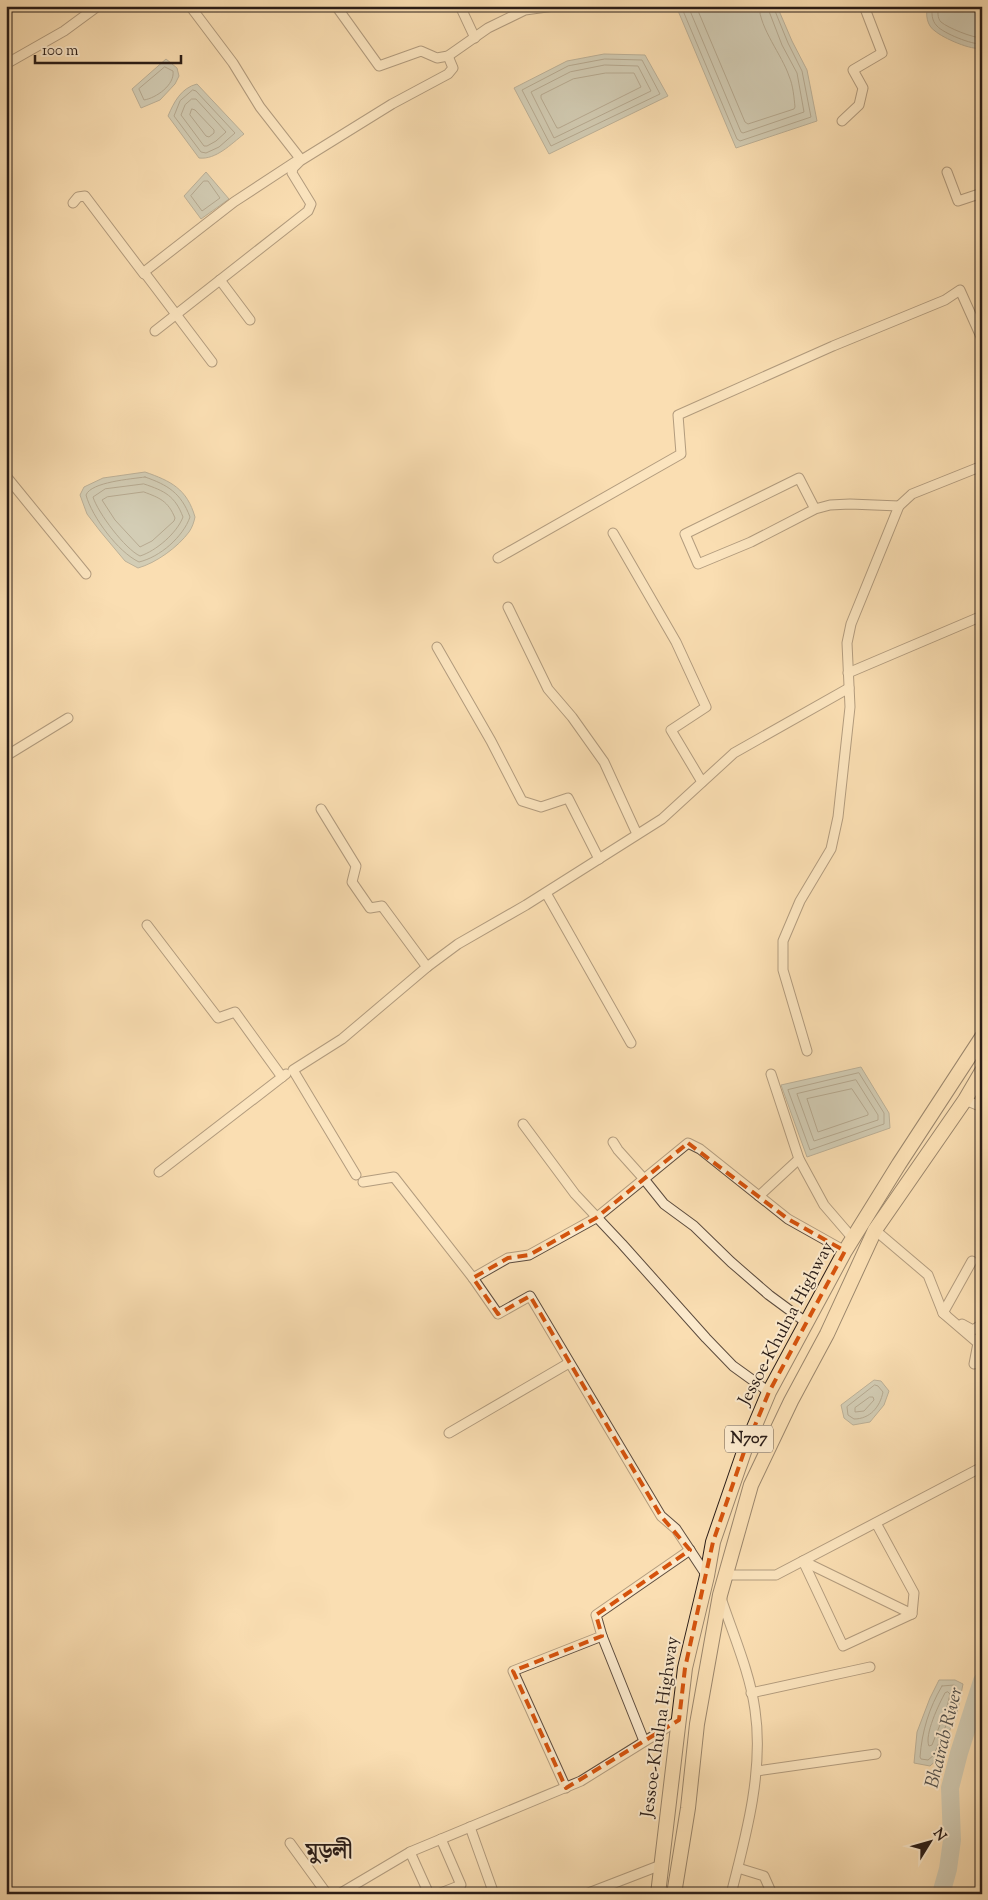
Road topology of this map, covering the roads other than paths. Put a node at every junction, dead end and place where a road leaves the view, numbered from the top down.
1 (98, 6) edge
2 (190, 6) edge
3 (336, 6) edge
4 (460, 6) edge
5 (554, 6) edge
6 (864, 6) edge
7 (475, 38) junction
8 (448, 56) junction
9 (6, 64) edge
10 (842, 121) dead end
11 (947, 172) dead end
12 (982, 193) edge
13 (73, 202) dead end
14 (144, 274) junction
15 (220, 280) junction
16 (176, 314) junction
17 (250, 320) dead end
18 (155, 331) dead end
19 (982, 339) edge
20 (212, 362) dead end
21 (982, 466) edge
22 (6, 476) edge
23 (899, 506) junction
24 (815, 509) junction
25 (613, 533) dead end
26 (498, 558) dead end
27 (86, 574) dead end
28 (508, 607) dead end
29 (982, 616) edge
30 (436, 647) dead end
31 (848, 672) junction
32 (849, 688) junction
33 (68, 718) dead end
34 (6, 756) edge
35 (702, 782) junction
36 (321, 810) dead end
37 (638, 834) junction
38 (599, 859) junction
39 (546, 893) junction
40 (147, 925) dead end
41 (427, 967) junction
42 (982, 1037) edge
43 (631, 1043) dead end
44 (807, 1051) dead end
45 (293, 1070) junction
46 (982, 1071) edge
47 (771, 1074) dead end
48 (282, 1077) junction
49 (965, 1100) junction
50 (982, 1107) edge
51 (523, 1124) dead end
52 (613, 1142) dead end
53 (799, 1159) junction
54 (159, 1172) dead end
55 (644, 1179) junction
56 (759, 1196) junction
57 (596, 1218) junction
58 (876, 1230) junction
59 (849, 1234) dead end
60 (845, 1251) junction
61 (972, 1261) dead end
62 (473, 1278) junction
63 (944, 1313) junction
64 (807, 1323) junction
65 (982, 1324) edge
66 (569, 1363) junction
67 (974, 1364) dead end
68 (769, 1392) junction
69 (449, 1433) dead end
70 (982, 1467) edge
71 (876, 1523) junction
72 (690, 1550) junction
73 (803, 1561) junction
74 (724, 1575) junction
75 (707, 1576) junction
76 (720, 1595) junction
77 (912, 1614) junction
78 (602, 1636) junction
79 (870, 1667) dead end
80 (751, 1693) junction
81 (678, 1720) junction
82 (644, 1741) junction
83 (876, 1754) dead end
84 (757, 1771) junction
85 (566, 1788) junction
86 (470, 1827) junction
87 (441, 1839) junction
88 (290, 1843) dead end
89 (410, 1852) junction
90 (661, 1866) junction
91 (738, 1868) junction
92 (327, 1894) edge
93 (338, 1894) edge
94 (429, 1894) edge
95 (438, 1894) edge
96 (494, 1894) edge
97 (586, 1894) edge
98 (658, 1894) edge
99 (674, 1894) edge
100 (732, 1894) edge
101 (772, 1894) edge

1 - 9 street
2 - 14 street
3 - 8 street
4 - 7 street
5 - 7 street
6 - 10 street
7 - 8 street
8 - 15 street
11 - 12 street
13 - 14 street
14 - 16 street
15 - 16 street
15 - 17 street
16 - 18 street
16 - 20 street
19 - 26 street
21 - 23 street
22 - 27 street
23 - 24 street
23 - 31 street
24 - 24 street
25 - 35 street
28 - 37 street
29 - 31 street
30 - 38 street
31 - 32 street
32 - 35 street
32 - 44 street
33 - 34 street
35 - 37 street
36 - 41 street
37 - 38 street
38 - 39 street
39 - 41 street
39 - 43 street
40 - 48 street
41 - 45 street
42 - 60 highway, Jessoe-Khulna Highway / N707
45 - 48 street
45 - 62 street
46 - 49 highway, Jessoe-Khulna Highway / N707
47 - 53 street
48 - 54 street
49 - 50 street
49 - 58 highway, Jessoe-Khulna Highway / N707
51 - 57 street
52 - 55 street
53 - 56 street
53 - 59 street
55 - 56 street
55 - 57 street
55 - 64 street
56 - 60 street
57 - 62 street
57 - 68 street
58 - 63 street
58 - 74 highway, Jessoe-Khulna Highway / N707
60 - 64 highway, Jessoe-Khulna Highway / N707
61 - 63 street
62 - 66 street
63 - 65 street
63 - 67 street
64 - 68 highway, Jessoe-Khulna Highway / N707
66 - 69 street
66 - 72 street
68 - 75 highway, Jessoe-Khulna Highway / N707
70 - 71 street
71 - 73 street
71 - 77 street
72 - 75 street
72 - 78 street
73 - 74 street
73 - 77 street
73 - 77 street
74 - 76 highway, Jessoe-Khulna Highway / N707
75 - 81 highway, Jessoe-Khulna Highway / N707
76 - 80 street
76 - 99 highway, Jessoe-Khulna Highway / N707
78 - 82 street
78 - 85 street
79 - 80 street
80 - 84 street
81 - 82 street
81 - 90 highway, Jessoe-Khulna Highway / N707
82 - 85 street
83 - 84 street
84 - 91 street
85 - 86 street
86 - 87 street
86 - 96 street
87 - 89 street
87 - 95 street
88 - 92 street
89 - 93 street
89 - 94 street
90 - 97 street
90 - 98 highway, Jessoe-Khulna Highway / N707
91 - 100 street
91 - 101 street

